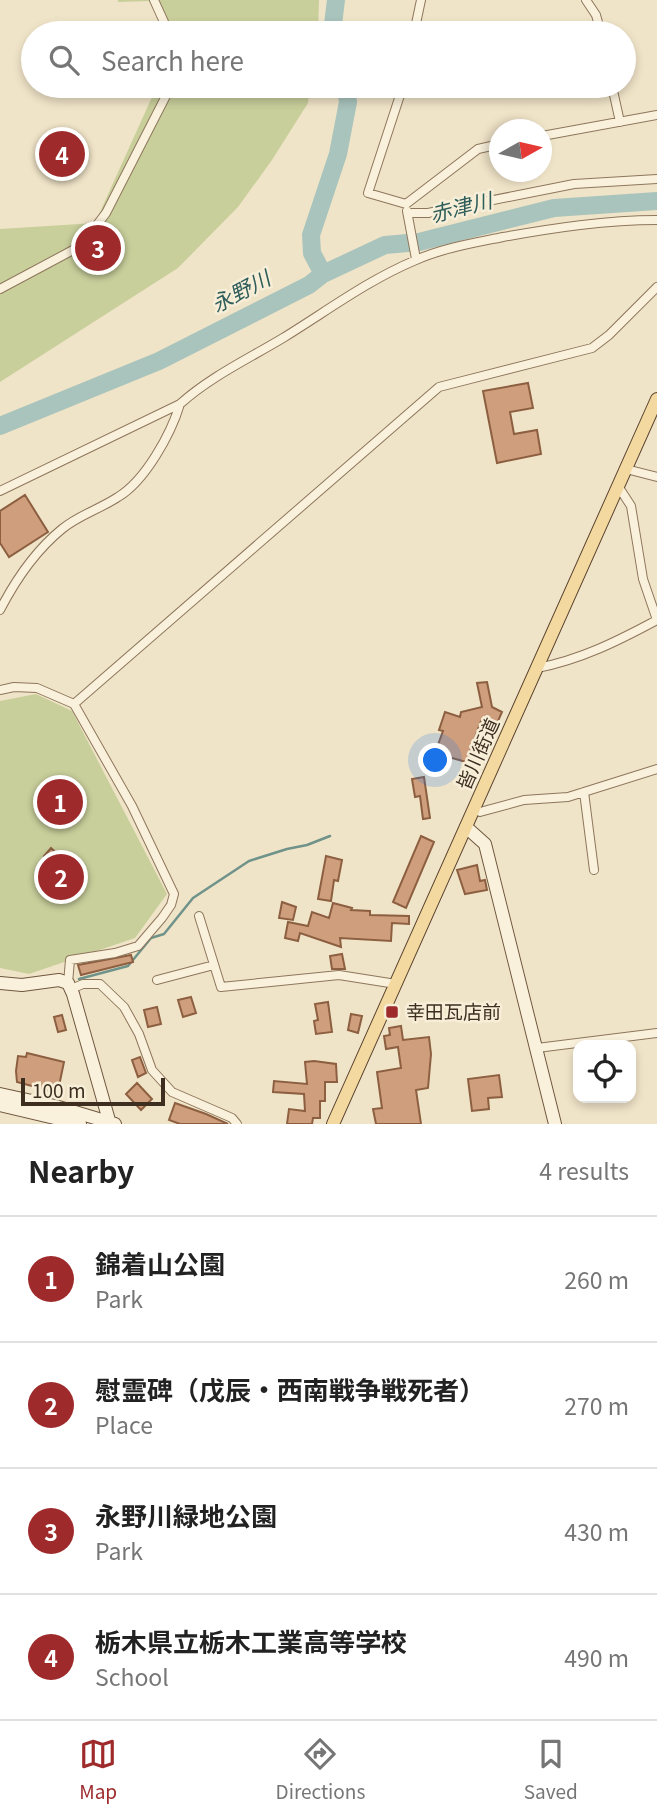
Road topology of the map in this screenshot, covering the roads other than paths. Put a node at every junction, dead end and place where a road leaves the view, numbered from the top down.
1 (154, 0) edge
2 (421, 0) edge
3 (586, 0) edge
4 (164, 21) edge
5 (417, 21) edge
6 (598, 21) edge
7 (165, 98) edge
8 (399, 98) edge
9 (615, 98) edge
10 (657, 114) edge
11 (620, 122) junction
12 (552, 134) edge
13 (489, 146) edge
14 (657, 179) edge
15 (407, 209) junction
16 (657, 220) edge
17 (416, 257) junction
18 (657, 288) edge
19 (0, 289) edge
20 (657, 398) edge
21 (180, 404) junction
22 (625, 469) junction
23 (657, 477) edge
24 (618, 486) junction
25 (0, 491) edge
26 (0, 610) edge
27 (537, 668) junction
28 (0, 690) edge
29 (74, 704) junction
30 (657, 769) edge
31 (584, 792) junction
32 (474, 809) junction
33 (466, 827) junction
34 (594, 870) dead end
35 (199, 916) dead end
36 (214, 965) junction
37 (157, 980) dead end
38 (0, 983) edge
39 (396, 984) junction
40 (69, 986) junction
41 (657, 1033) edge
42 (537, 1048) junction
43 (0, 1094) edge
44 (0, 1105) edge
45 (111, 1123) edge
46 (80, 1124) edge
47 (237, 1124) edge
48 (333, 1124) edge
49 (555, 1124) edge

1 - 4 street
2 - 5 street
3 - 6 street
7 - 19 street
8 - 15 street
9 - 11 street
10 - 11 street
11 - 12 street
13 - 15 street
14 - 15 street
15 - 17 street
16 - 17 street
17 - 21 street
18 - 29 street
20 - 22 main road, 皆川街道
21 - 25 street
21 - 26 street
22 - 23 street
22 - 24 main road, 皆川街道
24 - 27 main road, 皆川街道
24 - 27 street
27 - 32 main road, 皆川街道
28 - 29 street
29 - 40 street
30 - 31 street
31 - 32 street
31 - 34 street
32 - 33 main road, 皆川街道
33 - 39 main road, 皆川街道
33 - 42 street
35 - 36 street
36 - 37 street
36 - 39 street
38 - 40 street
39 - 48 main road, 皆川街道
40 - 45 street
40 - 47 street
41 - 42 street
42 - 49 street
43 - 45 street
44 - 46 street

